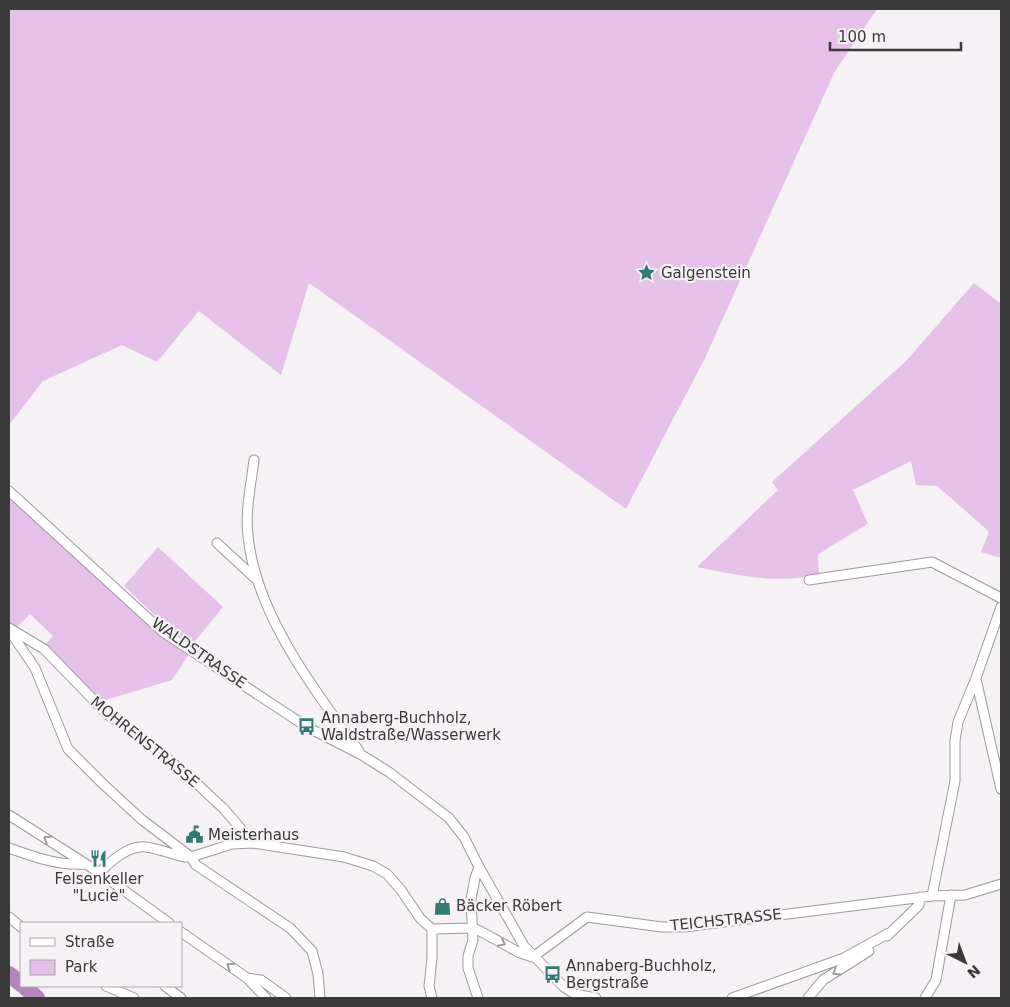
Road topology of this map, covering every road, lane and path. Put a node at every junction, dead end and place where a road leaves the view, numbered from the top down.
1 (254, 460) dead end
2 (9, 492) edge
3 (217, 543) dead end
4 (257, 580) junction
5 (809, 580) dead end
6 (1001, 598) edge
7 (1001, 607) edge
8 (9, 629) edge
9 (976, 678) junction
10 (360, 754) junction
11 (1001, 789) edge
12 (9, 815) edge
13 (253, 843) junction
14 (9, 848) edge
15 (191, 857) junction
16 (85, 864) junction
17 (479, 868) junction
18 (100, 873) junction
19 (1001, 884) edge
20 (950, 895) junction
21 (932, 896) junction
22 (920, 897) junction
23 (9, 917) edge
24 (168, 922) edge
25 (20, 926) edge
26 (472, 928) junction
27 (432, 929) junction
28 (182, 933) edge
29 (889, 934) junction
30 (533, 957) junction
31 (247, 978) junction
32 (108, 987) edge
33 (166, 987) edge
34 (134, 998) edge
35 (181, 998) edge
36 (266, 998) edge
37 (286, 998) edge
38 (320, 998) edge
39 (432, 998) edge
40 (478, 998) edge
41 (596, 998) edge
42 (732, 998) edge
43 (808, 998) edge
44 (925, 998) edge

1 - 4 street
2 - 10 street, WALDSTRASSE
3 - 4 street
4 - 10 street
5 - 6 street
7 - 9 street
8 - 13 street, MOHRENSTRASSE
8 - 15 street
9 - 11 street
9 - 21 street
10 - 17 street, WALDSTRASSE
16 -> 12 street
13 - 15 street
13 - 27 street
14 - 16 street
15 - 18 street
15 - 38 street
16 - 18 street
17 - 26 street
17 - 30 street, WALDSTRASSE
18 - 24 street
19 - 20 street, TEICHSTRASSE
20 - 21 street, TEICHSTRASSE
20 - 44 street
21 - 22 street, TEICHSTRASSE
22 - 29 street
22 - 30 street, TEICHSTRASSE
23 - 25 street
26 - 27 street
26 -> 30 street
26 - 40 street
27 - 39 street
31 -> 28 street
29 - 42 street
29 -> 43 street
30 - 41 street
31 - 36 street
31 - 37 street
32 - 34 street
33 - 35 street

